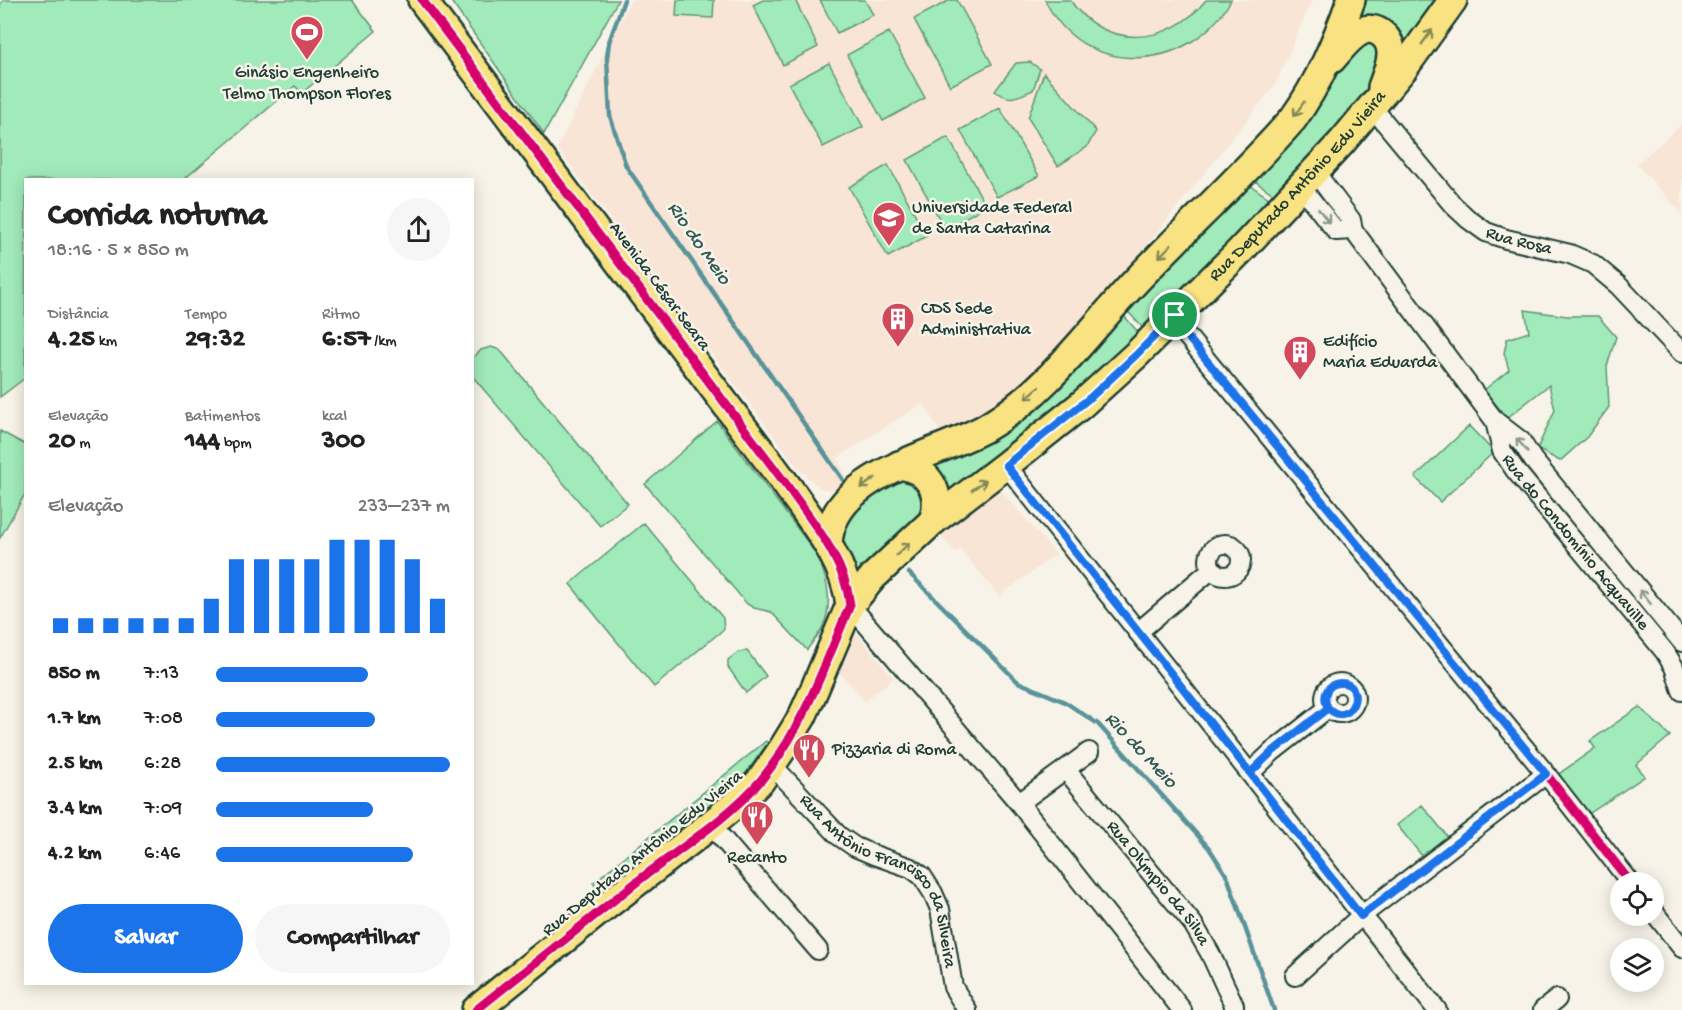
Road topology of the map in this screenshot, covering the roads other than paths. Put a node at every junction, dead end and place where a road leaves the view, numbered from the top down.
1 (422, 0) edge
2 (1351, 0) edge
3 (1453, 1) edge
4 (1323, 69) junction
5 (1375, 103) junction
6 (1308, 180) junction
7 (1175, 315) junction
8 (1682, 353) edge
9 (1495, 421) junction
10 (899, 465) junction
11 (1006, 465) junction
12 (788, 487) junction
13 (841, 507) junction
14 (933, 521) junction
15 (828, 545) junction
16 (1610, 555) junction
17 (1595, 567) junction
18 (842, 569) junction
19 (1212, 569) dead end
20 (873, 577) junction
21 (850, 605) junction
22 (1138, 632) junction
23 (1682, 641) edge
24 (1665, 651) junction
25 (1682, 691) edge
26 (1328, 708) dead end
27 (1089, 752) dead end
28 (772, 765) junction
29 (1066, 770) junction
30 (1250, 773) junction
31 (1546, 774) junction
32 (1019, 803) junction
33 (711, 825) junction
34 (1622, 872) edge
35 (1361, 916) junction
36 (1664, 925) edge
37 (1682, 948) edge
38 (818, 950) dead end
39 (1295, 976) dead end
40 (1234, 1008) edge
41 (476, 1010) edge
42 (967, 1010) edge
43 (1182, 1010) edge
44 (1437, 1010) edge

1 - 12 main road, Avenida César Seara
2 - 4 main road
5 -> 3 main road, Rua Deputado Antônio Edu Vieira
4 - 5 main road
4 -> 10 main road
5 - 6 main road, Rua Deputado Antônio Edu Vieira
5 - 8 street, Rua Rosa
6 - 7 main road, Rua Deputado Antônio Edu Vieira
6 - 9 street, Rua do Condomínio Acquaville
7 - 11 main road, Rua Deputado Antônio Edu Vieira
7 - 31 street
16 -> 9 street, Rua do Condomínio Acquaville
9 - 17 street, Rua do Condomínio Acquaville
10 -> 13 main road
10 - 14 main road
14 -> 11 main road, Rua Deputado Antônio Edu Vieira
11 - 22 street
12 - 13 main road, Avenida César Seara
12 - 15 main road, Avenida César Seara
13 - 15 main road
20 -> 14 main road
15 - 18 main road, Avenida César Seara
16 - 17 street
23 -> 16 street, Rua do Condomínio Acquaville
17 - 24 street, Rua do Condomínio Acquaville
18 - 20 main road
18 - 21 main road, Avenida César Seara
19 - 22 street
20 - 21 main road, Rua Deputado Antônio Edu Vieira
21 - 28 main road, Rua Deputado Antônio Edu Vieira
21 - 32 street
22 - 30 street
23 - 24 street
24 - 25 street, Rua do Condomínio Acquaville
26 - 30 street
27 - 29 street
28 - 33 main road, Rua Deputado Antônio Edu Vieira
28 - 42 street, Rua Antônio Francisco da Silveira
29 - 32 street
29 - 40 street, Rua Olýmpio da Silva
30 - 35 street
31 - 34 street
31 - 35 street
32 - 43 street
33 - 38 street
33 - 41 main road, Rua Deputado Antônio Edu Vieira
35 - 39 street
35 - 44 street
36 - 37 street

